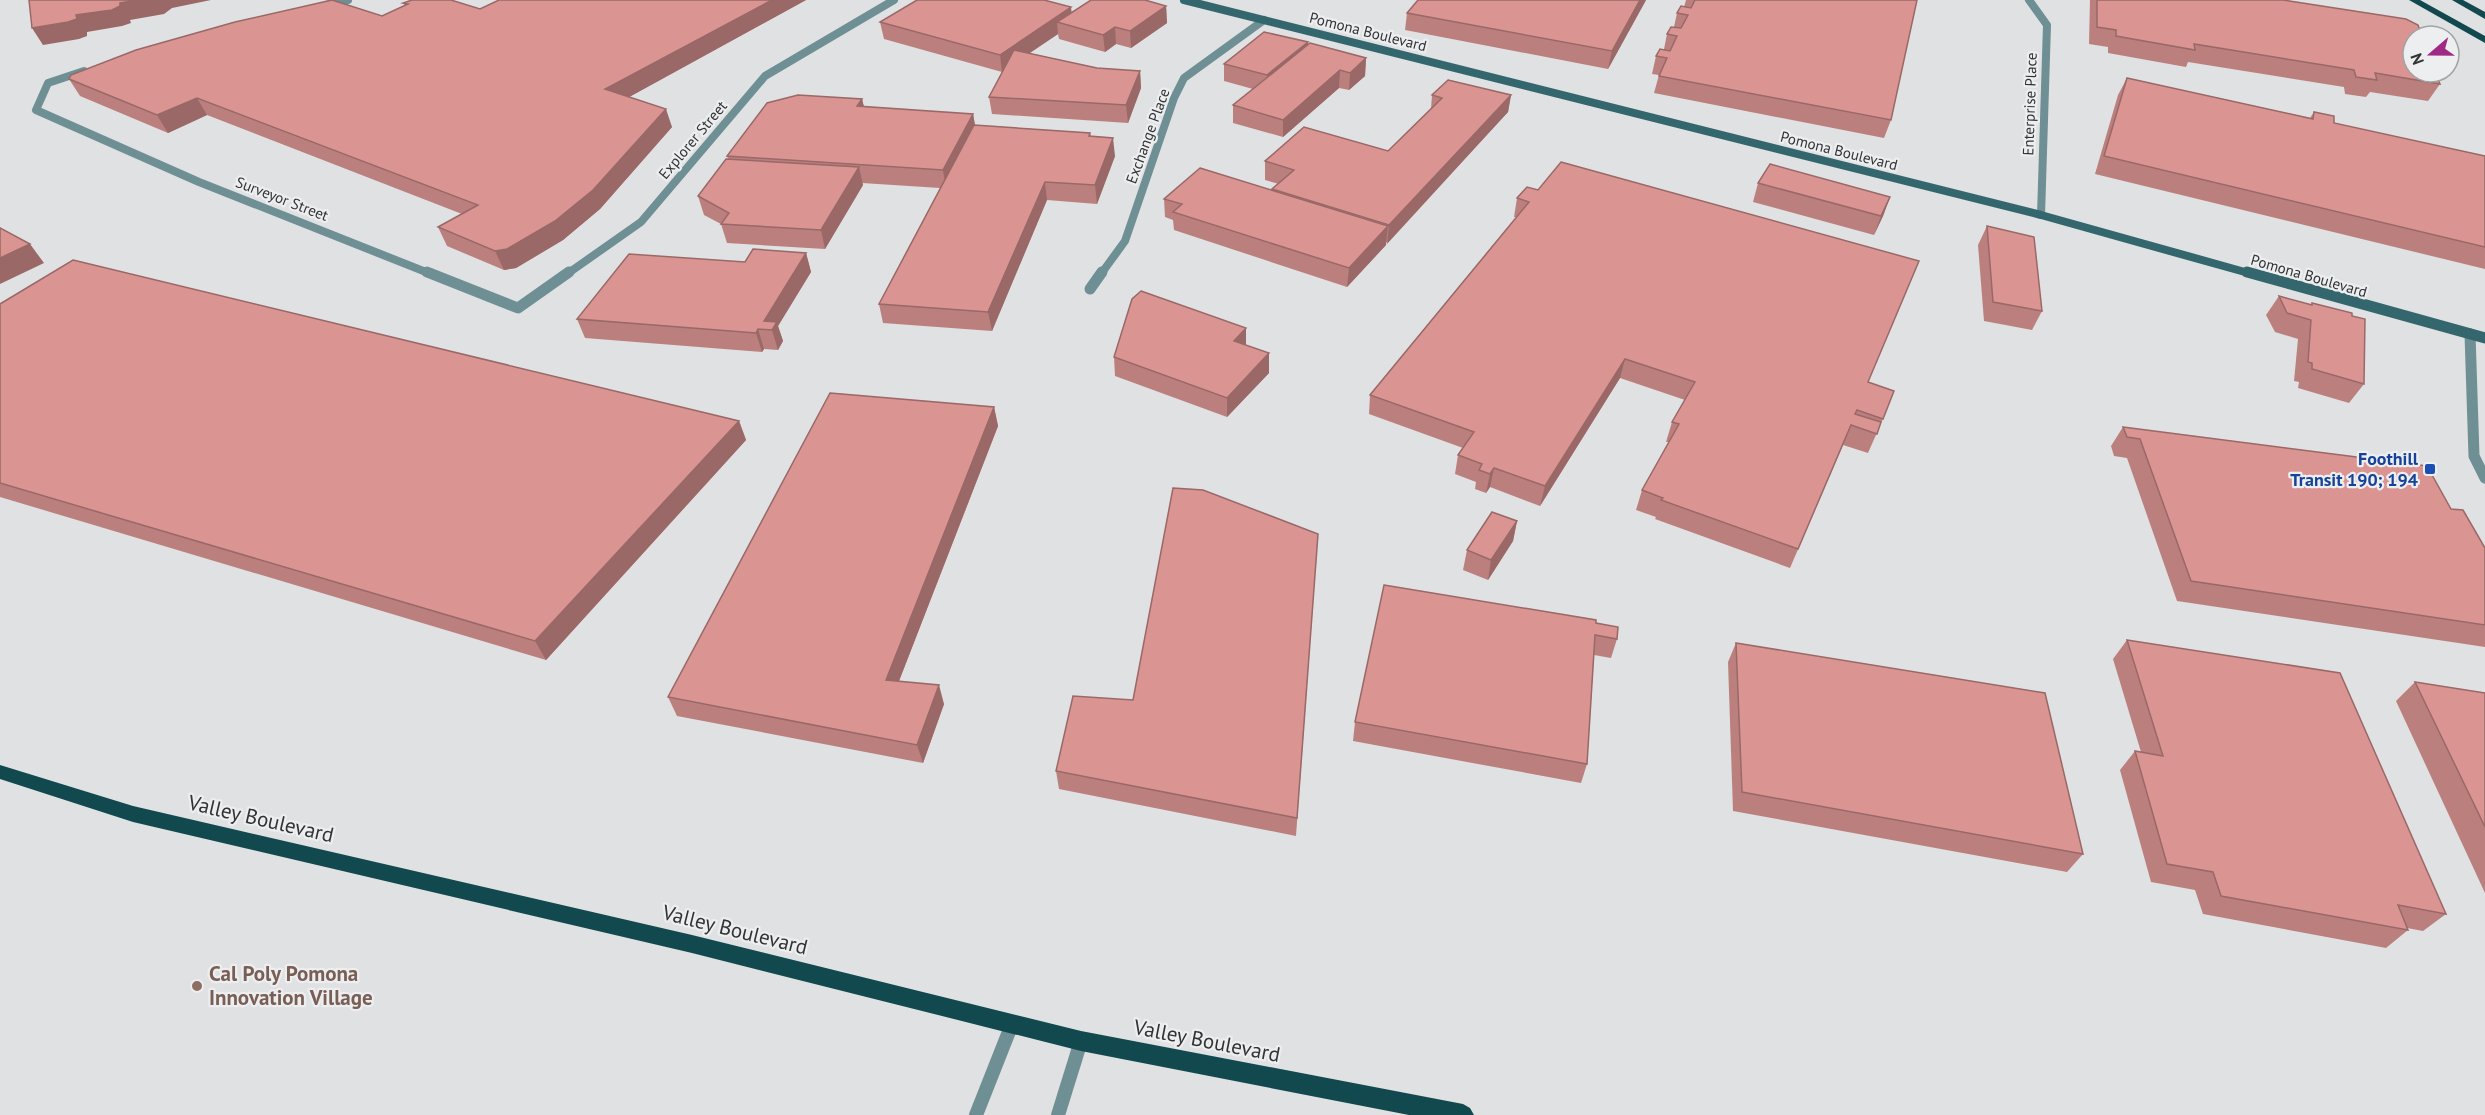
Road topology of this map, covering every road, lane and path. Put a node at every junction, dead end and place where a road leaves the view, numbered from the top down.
1 (348, 0) edge
2 (894, 0) edge
3 (1184, 0) edge
4 (2029, 0) edge
5 (2413, 0) edge
6 (2456, 0) edge
7 (319, 7) edge
8 (2485, 16) edge
9 (1264, 20) junction
10 (2485, 40) edge
11 (92, 69) edge
12 (2041, 215) junction
13 (1090, 289) dead end
14 (519, 308) joint
15 (2470, 334) junction
16 (2485, 338) edge
17 (2485, 478) edge
18 (0, 772) edge
19 (1012, 1024) junction
20 (1081, 1041) junction
21 (976, 1115) edge
22 (1058, 1115) edge
23 (1463, 1115) edge

1 - 7 street
2 - 14 street, Explorer Street
3 - 9 street, Pomona Boulevard
4 - 12 street, Enterprise Place
5 - 10 main road
6 - 8 main road
9 - 12 street, Pomona Boulevard
9 - 13 street, Exchange Place
11 - 14 street, Surveyor Street
12 - 15 street, Pomona Boulevard
15 - 16 street, Pomona Boulevard
15 - 17 street
18 - 19 main road, Valley Boulevard
19 - 20 main road, Valley Boulevard
19 - 21 street
20 - 22 street
20 - 23 main road, Valley Boulevard

